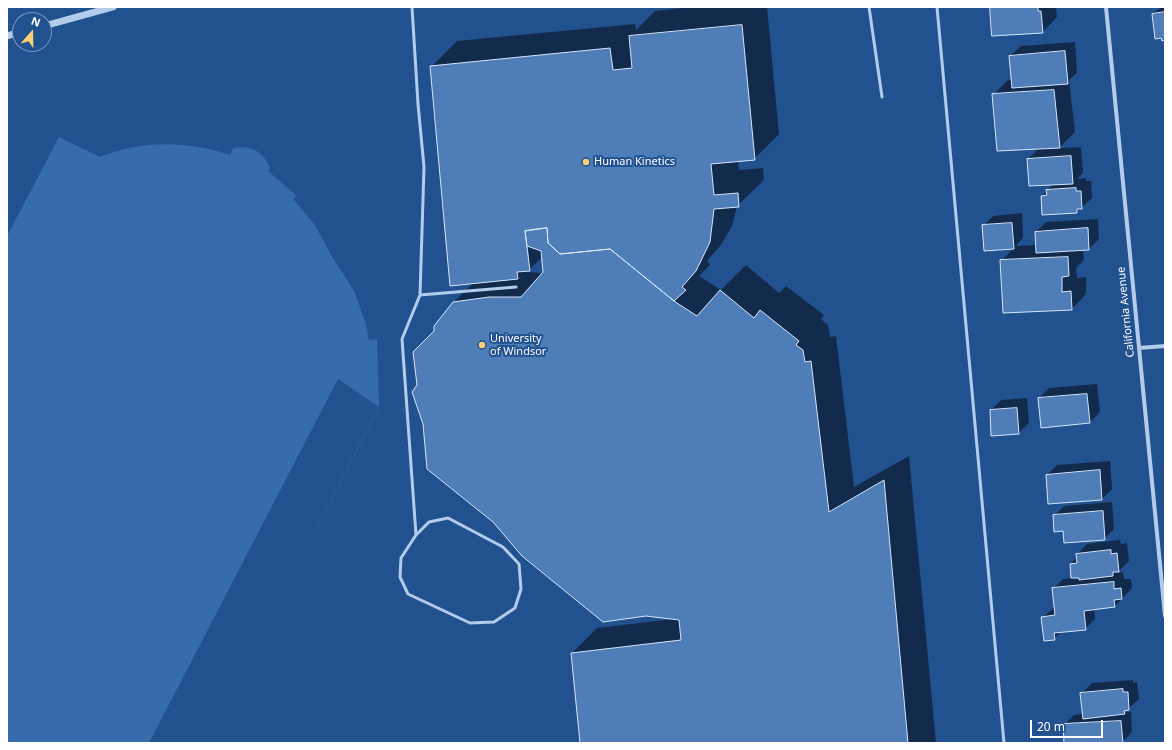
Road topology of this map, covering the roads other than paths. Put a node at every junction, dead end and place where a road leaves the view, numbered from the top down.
1 (113, 7) edge
2 (412, 7) edge
3 (868, 7) edge
4 (937, 7) edge
5 (1106, 7) edge
6 (52, 24) edge
7 (882, 97) dead end
8 (516, 287) dead end
9 (420, 295) junction
10 (1165, 346) edge
11 (1139, 348) junction
12 (416, 535) junction
13 (1165, 616) edge
14 (1004, 743) edge

1 - 6 street
2 - 9 lane
3 - 7 lane
4 - 14 lane
5 - 11 street, California Avenue
8 - 9 lane
9 - 12 lane
10 - 11 street
11 - 13 street, California Avenue
12 - 12 lane

